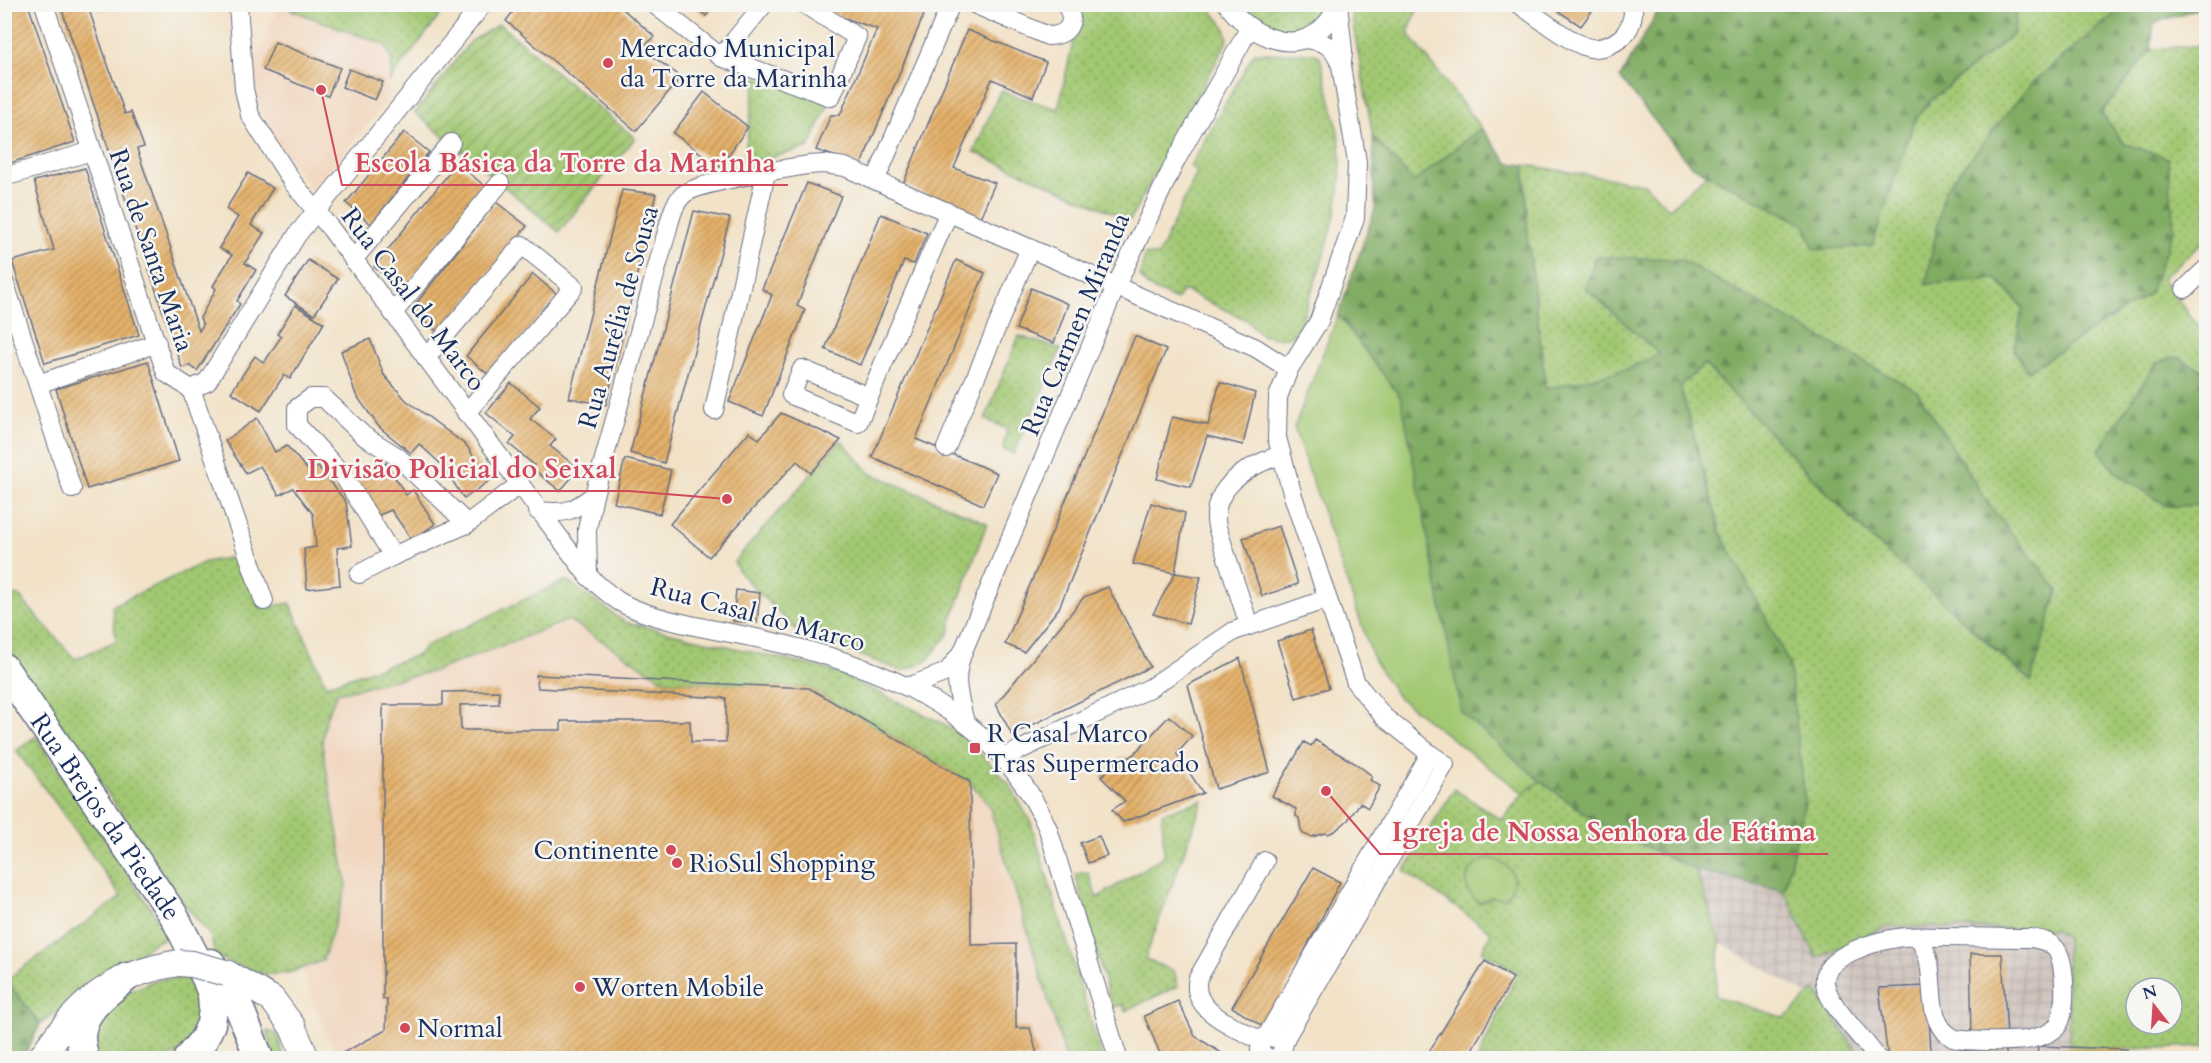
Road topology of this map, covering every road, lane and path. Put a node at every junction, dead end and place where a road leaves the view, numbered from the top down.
1 (45, 4) edge
2 (238, 4) edge
3 (483, 4) edge
4 (654, 4) edge
5 (764, 4) edge
6 (804, 4) edge
7 (951, 4) edge
8 (975, 4) edge
9 (1065, 4) edge
10 (1227, 4) edge
11 (1337, 4) edge
12 (1519, 4) edge
13 (1633, 4) edge
14 (1250, 27) junction
15 (1304, 39) junction
16 (721, 57) junction
17 (1341, 66) junction
18 (451, 143) dead end
19 (92, 151) junction
20 (766, 173) junction
21 (4, 177) edge
22 (876, 180) junction
23 (500, 183) dead end
24 (316, 211) junction
25 (949, 212) junction
26 (1030, 248) junction
27 (353, 260) junction
28 (2206, 269) edge
29 (4, 281) edge
30 (1116, 286) junction
31 (2185, 289) dead end
32 (393, 314) junction
33 (157, 343) junction
34 (426, 358) junction
35 (1289, 369) junction
36 (38, 384) junction
37 (191, 389) junction
38 (869, 397) dead end
39 (714, 410) dead end
40 (466, 413) junction
41 (946, 448) dead end
42 (1281, 455) junction
43 (519, 485) junction
44 (72, 489) dead end
45 (594, 495) junction
46 (538, 511) junction
47 (467, 524) junction
48 (393, 556) junction
49 (359, 574) dead end
50 (588, 576) junction
51 (1327, 599) junction
52 (264, 601) dead end
53 (1249, 625) junction
54 (964, 649) junction
55 (5, 670) edge
56 (908, 687) junction
57 (965, 723) junction
58 (1005, 757) junction
59 (1265, 861) dead end
60 (173, 914) junction
61 (1918, 937) junction
62 (127, 976) junction
63 (1272, 1052) edge
64 (41, 1059) edge
65 (85, 1059) edge
66 (188, 1059) edge
67 (259, 1059) edge
68 (306, 1059) edge
69 (1118, 1059) edge
70 (1877, 1059) edge

1 - 19 street, Rua de Santa Maria
2 - 24 street, Rua Casal do Marco
3 - 24 street
4 - 16 street
5 - 16 street
6 - 16 street
7 - 22 street
8 - 9 street
10 - 14 street
11 - 15 street
11 - 17 street
12 - 13 street
14 - 15 street
14 - 30 street, Rua Carmen Miranda
15 - 17 street
17 - 35 street
18 - 27 street
19 - 21 street
19 - 33 street, Rua de Santa Maria
20 - 22 street
20 - 39 street
20 - 45 street, Rua Aurélia de Sousa
22 - 25 street
23 - 32 street
24 - 27 street, Rua Casal do Marco
24 - 37 street
25 - 26 street
25 - 38 street
26 - 30 street
26 - 41 street
27 - 32 street, Rua Casal do Marco
28 - 31 street
29 - 36 street
30 - 35 street
30 - 54 street, Rua Carmen Miranda
32 - 34 street, Rua Casal do Marco
33 - 36 street
33 - 37 street, Rua de Santa Maria
34 - 40 street, Rua Casal do Marco
34 - 40 street
35 - 42 street
36 - 44 street
37 - 52 street, Rua de Santa Maria
40 - 43 street, Rua Casal do Marco
42 - 51 street
42 - 53 street
43 - 46 street, Rua Casal do Marco
43 - 47 street
45 - 46 street
45 - 50 street, Rua Aurélia de Sousa
46 - 50 street, Rua Casal do Marco
47 - 48 street
47 - 48 street
48 - 49 street
50 - 56 street, Rua Casal do Marco
51 - 53 street
51 - 63 street
53 - 58 street
54 - 56 street, Rua Carmen Miranda
54 - 57 street, Rua Carmen Miranda
55 - 60 main road, Rua Brejos da Piedade
56 - 57 street, Rua Casal do Marco
57 - 58 street, Rua Casal do Marco
58 - 69 street, Rua Casal do Marco
59 - 63 street
60 - 66 main road, Rua Brejos da Piedade
60 - 67 main road
61 - 61 street
61 - 70 street
62 - 64 main road
62 - 65 main road, Rua Brejos da Piedade
62 - 68 main road, Rua Brejos da Piedade, bridge

